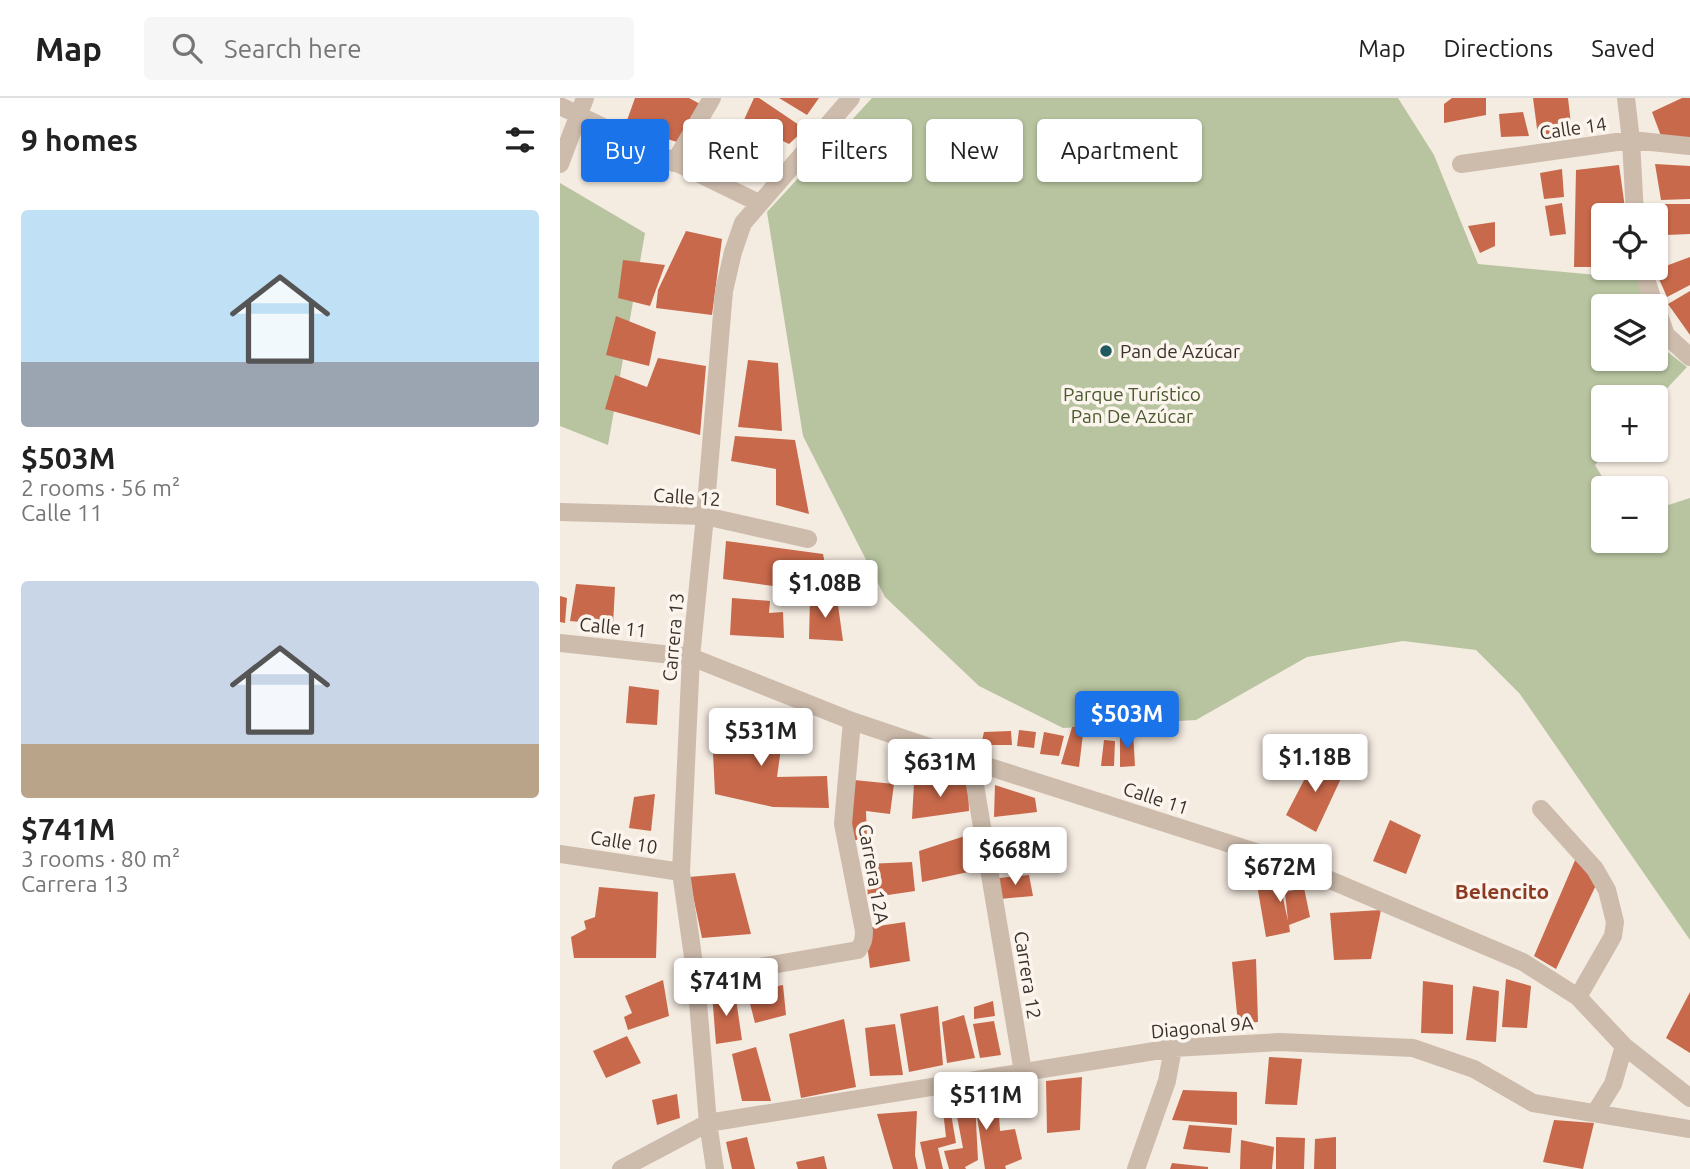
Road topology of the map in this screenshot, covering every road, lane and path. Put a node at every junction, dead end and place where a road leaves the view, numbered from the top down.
1 (712, 98) edge
2 (851, 98) edge
3 (1626, 98) edge
4 (560, 106) edge
5 (581, 106) edge
6 (1631, 141) junction
7 (1690, 146) edge
8 (674, 163) junction
9 (560, 164) edge
10 (1461, 164) dead end
11 (759, 203) junction
12 (1634, 203) edge
13 (1668, 337) edge
14 (1690, 356) edge
15 (560, 512) edge
16 (705, 516) junction
17 (808, 539) dead end
18 (560, 643) edge
19 (691, 657) junction
20 (852, 721) junction
21 (971, 761) junction
22 (1541, 810) dead end
23 (560, 854) edge
24 (681, 872) junction
25 (696, 978) junction
26 (1578, 997) junction
27 (1624, 1046) junction
28 (1173, 1048) junction
29 (1023, 1072) junction
30 (1690, 1098) edge
31 (1595, 1113) junction
32 (708, 1123) junction
33 (1690, 1129) edge
34 (621, 1169) edge
35 (715, 1169) edge
36 (1136, 1169) edge

1 - 8 street
2 - 11 street, Carrera 13
3 - 6 street
4 - 5 street
5 - 8 street
5 - 9 street
6 - 7 street, Calle 14
6 - 10 street, Calle 14
6 - 12 street
8 - 11 street
11 - 16 street, Carrera 13
13 - 14 street
15 - 16 street, Calle 12
16 - 17 street, Calle 12
16 - 19 street, Carrera 13
18 - 19 street, Calle 11
19 - 20 street, Calle 11
19 - 24 street, Carrera 13
20 - 21 street, Calle 11
20 - 25 street, Carrera 12A
21 - 26 street, Calle 11
21 - 29 street, Carrera 12
22 - 26 street
23 - 24 street, Calle 10
24 - 25 street, Carrera 13
25 - 32 street, Carrera 13
26 - 27 street, Calle 11
27 - 30 street, Calle 11
27 - 31 street
28 - 29 street, Diagonal 9A
28 - 31 street, Diagonal 9A
28 - 36 street
29 - 32 street, Diagonal 9A
31 - 33 street, Diagonal 9A
32 - 34 street
32 - 35 street, Carrera 13

